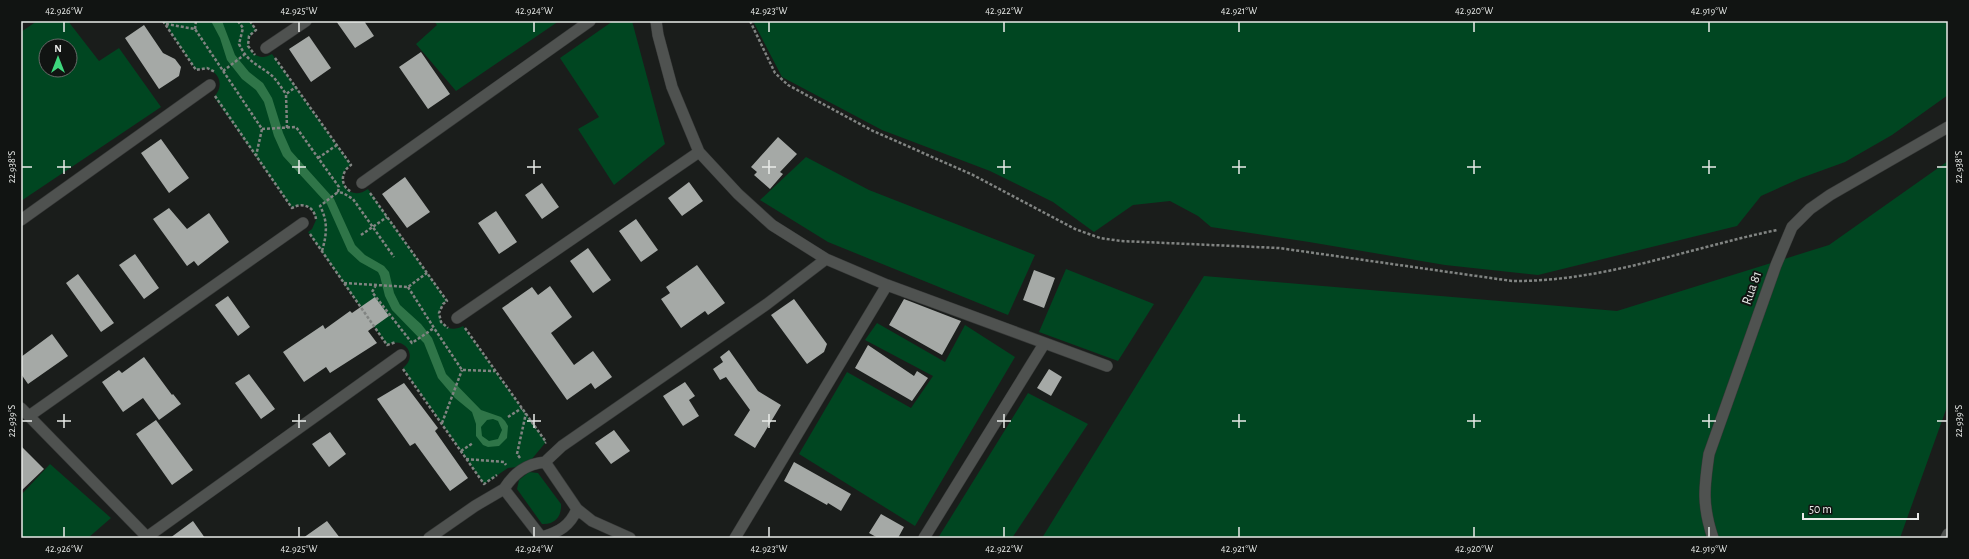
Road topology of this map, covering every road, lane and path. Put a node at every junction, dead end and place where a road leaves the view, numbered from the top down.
1 (163, 21) edge
2 (196, 21) edge
3 (238, 21) edge
4 (250, 21) edge
5 (306, 21) edge
6 (590, 21) edge
7 (656, 21) edge
8 (750, 21) edge
9 (165, 24) junction
10 (195, 29) junction
11 (269, 51) joint
12 (244, 55) junction
13 (258, 57) dead end
14 (223, 71) junction
15 (219, 78) dead end
16 (296, 87) junction
17 (214, 89) joint
18 (286, 94) junction
19 (1948, 127) edge
20 (287, 128) junction
21 (262, 129) junction
22 (336, 145) junction
23 (699, 152) junction
24 (256, 156) junction
25 (318, 158) junction
26 (365, 186) joint
27 (338, 192) junction
28 (355, 193) dead end
29 (387, 216) junction
30 (21, 220) edge
31 (314, 225) dead end
32 (308, 226) joint
33 (372, 227) junction
34 (1792, 227) junction
35 (361, 234) dead end
36 (322, 251) junction
37 (394, 257) dead end
38 (826, 259) junction
39 (427, 273) junction
40 (343, 283) junction
41 (376, 284) junction
42 (887, 284) junction
43 (408, 287) junction
44 (460, 322) joint
45 (434, 328) junction
46 (454, 329) dead end
47 (400, 342) dead end
48 (1044, 344) junction
49 (401, 355) dead end
50 (407, 365) dead end
51 (1107, 366) dead end
52 (462, 370) junction
53 (495, 370) junction
54 (21, 408) edge
55 (522, 408) junction
56 (526, 413) junction
57 (29, 416) junction
58 (508, 417) dead end
59 (441, 423) junction
60 (473, 443) dead end
61 (541, 448) dead end
62 (461, 451) junction
63 (466, 459) junction
64 (545, 462) junction
65 (526, 466) junction
66 (502, 472) dead end
67 (504, 490) junction
68 (577, 509) junction
69 (1948, 534) edge
70 (542, 537) edge
71 (148, 538) edge
72 (429, 538) edge
73 (630, 538) edge
74 (735, 538) edge
75 (924, 538) edge
76 (1713, 538) edge
77 (1946, 538) edge

1 - 9 path
2 - 10 path
3 - 12 path
4 - 13 path
5 - 11 street
6 - 26 street
7 - 23 street
8 - 34 path
9 - 10 path
9 - 15 path
10 - 14 path
11 - 16 path
12 - 14 path
12 - 18 path
14 - 21 path
16 - 18 path
16 - 22 path
17 - 24 path
17 - 30 street
18 - 20 path
19 - 34 street, Rua 81
20 - 21 path
20 - 25 path
21 - 24 path
22 - 25 path
22 - 28 path
23 - 38 street
23 - 44 street
24 - 31 path
25 - 27 path
26 - 29 path
27 - 33 path
27 - 36 path
29 - 33 path
29 - 39 path
32 - 36 path
32 - 57 street
33 - 35 path
33 - 37 path
34 - 76 street, Rua 81
36 - 40 path
38 - 42 street
38 - 64 street
39 - 43 path
39 - 46 path
40 - 41 path
40 - 47 path
41 - 43 path
41 - 45 path
42 - 48 street
42 - 74 street
43 - 45 path
44 - 53 path
45 - 52 path
48 - 51 street
48 - 75 street
49 - 71 street
50 - 59 path
52 - 53 path
52 - 59 path
53 - 55 path
54 - 57 street
55 - 56 path
55 - 58 path
56 - 61 path
56 - 65 path
57 - 71 street
59 - 62 path
60 - 62 path
62 - 63 path
63 - 65 path
63 - 66 path
64 - 65 street
64 - 68 street
65 - 67 street
67 - 70 street
67 - 72 street
68 - 70 street
68 - 73 street
69 - 77 street

